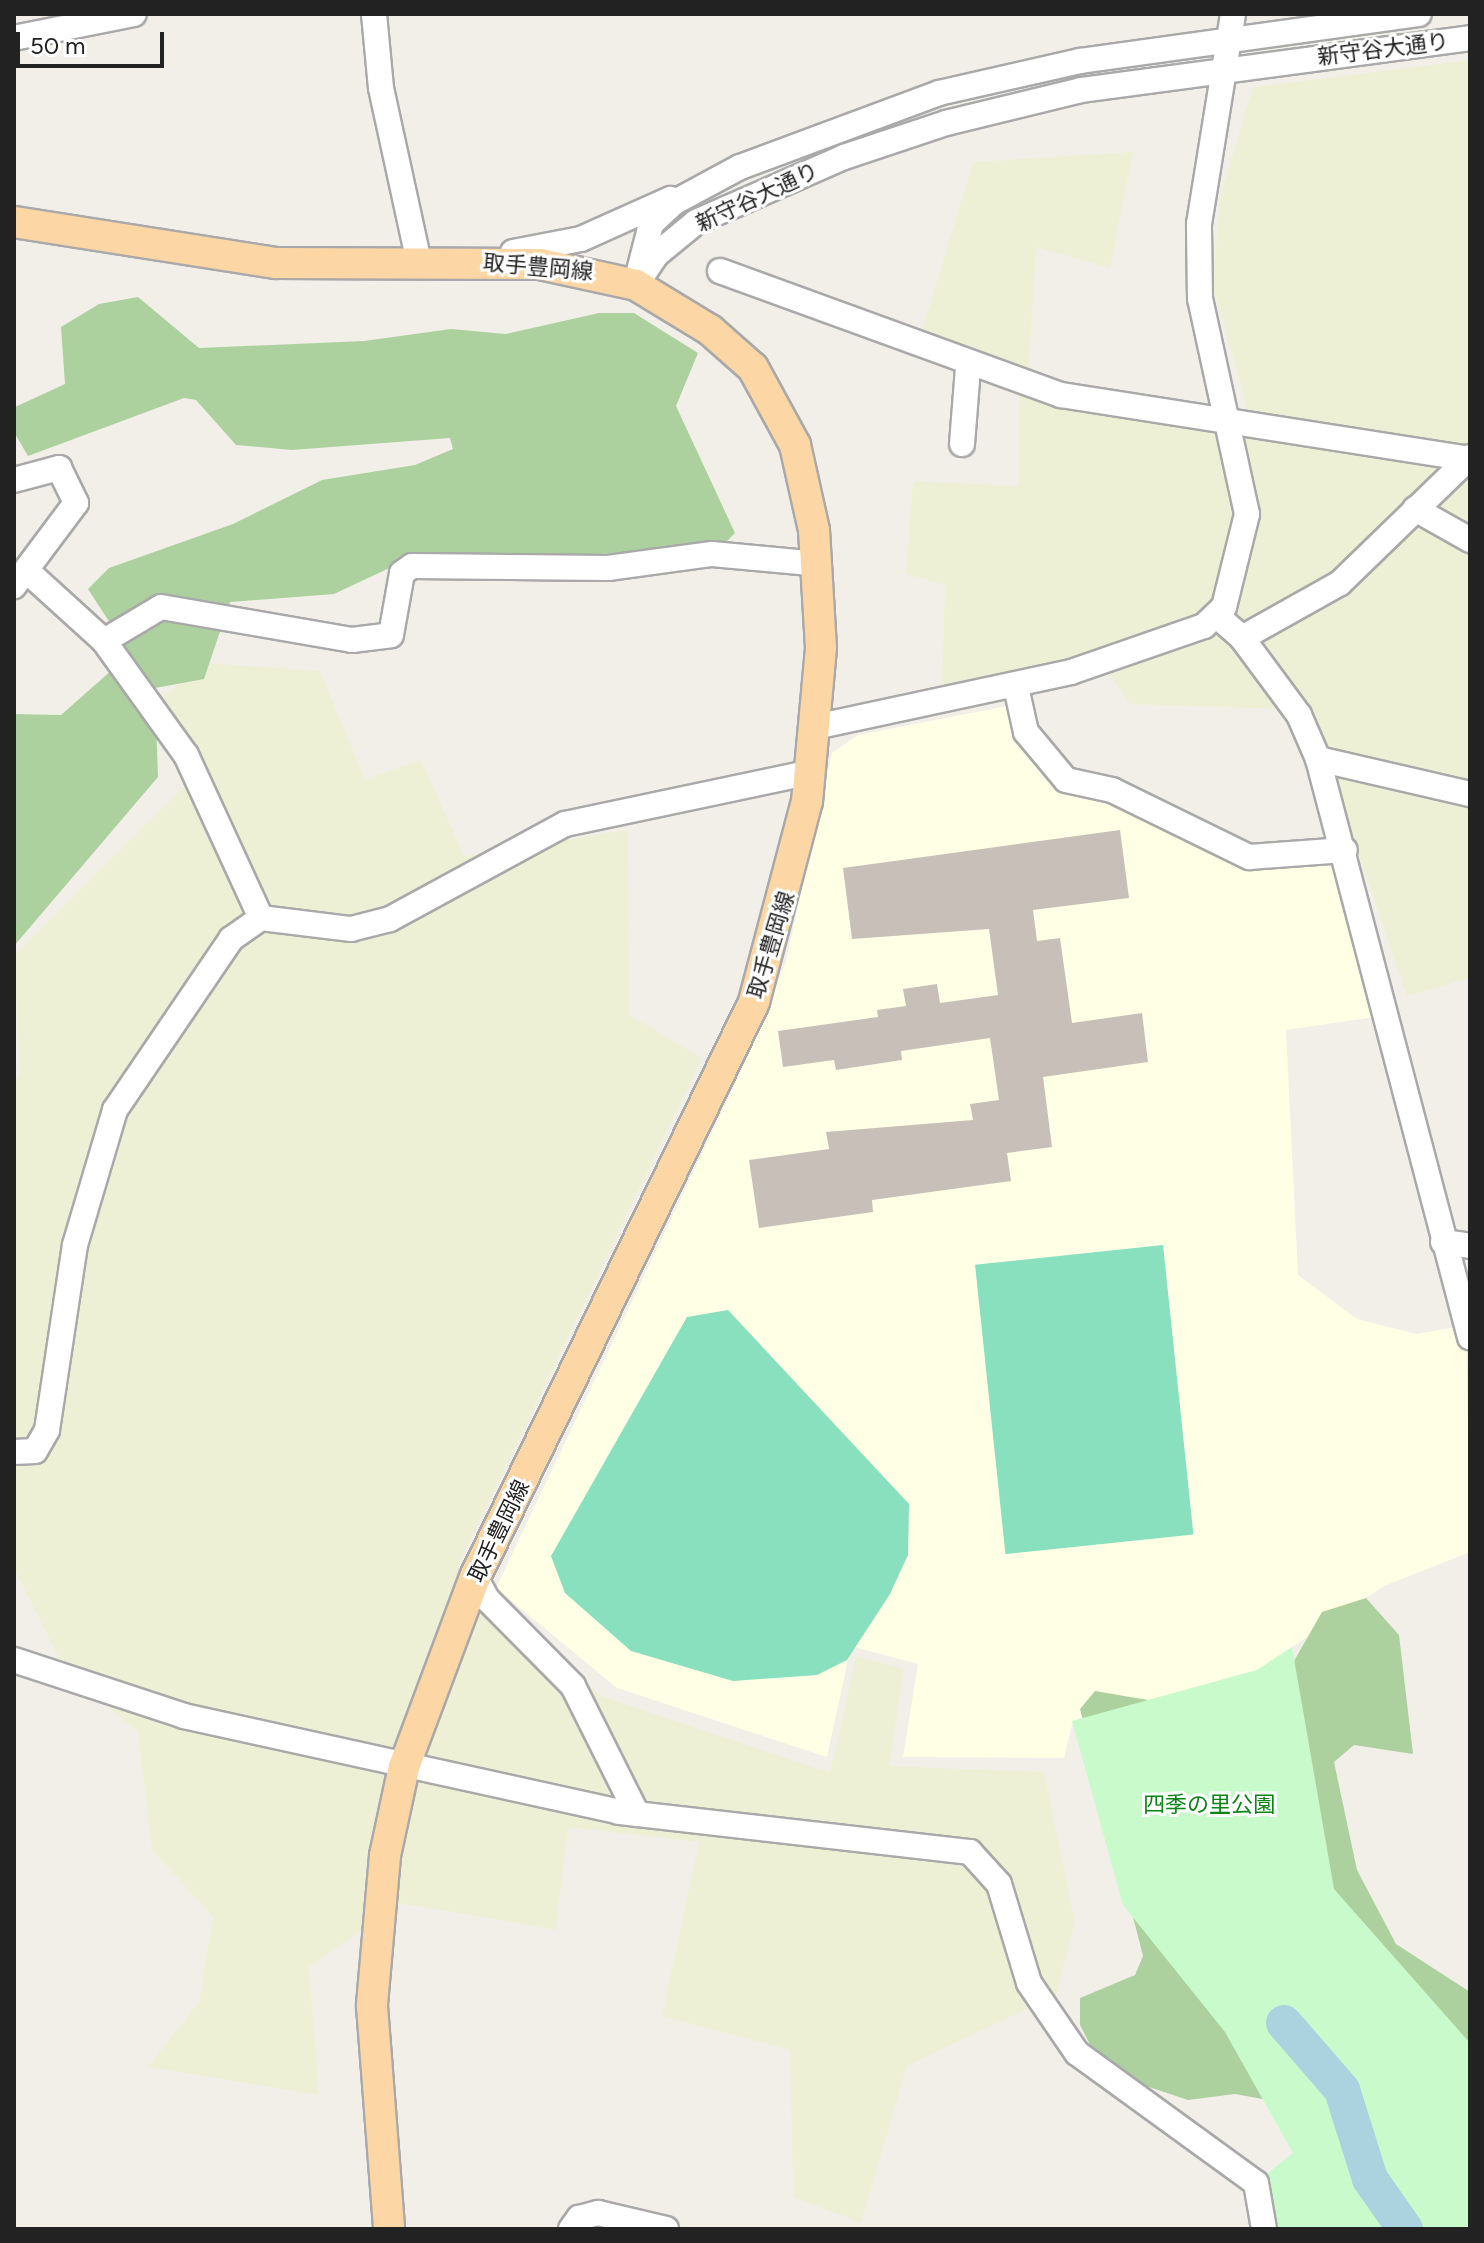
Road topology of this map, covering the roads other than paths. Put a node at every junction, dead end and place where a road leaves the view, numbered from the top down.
1 (134, 14) edge
2 (374, 14) edge
3 (1419, 14) edge
4 (1231, 26) edge
5 (14, 38) edge
6 (1470, 38) edge
7 (1223, 69) junction
8 (714, 179) junction
9 (14, 222) edge
10 (467, 261) junction
11 (419, 262) junction
12 (720, 271) dead end
13 (636, 285) junction
14 (968, 367) junction
15 (1220, 415) junction
16 (962, 444) dead end
17 (1469, 458) edge
18 (14, 480) edge
19 (1415, 509) junction
20 (1470, 540) edge
21 (819, 564) junction
22 (20, 578) edge
23 (1217, 616) junction
24 (1242, 638) junction
25 (104, 641) junction
26 (1016, 687) junction
27 (815, 727) junction
28 (1318, 759) junction
29 (811, 772) junction
30 (1470, 794) edge
31 (1345, 850) junction
32 (261, 918) junction
33 (1443, 1242) junction
34 (1470, 1246) edge
35 (1470, 1337) edge
36 (14, 1452) edge
37 (475, 1577) junction
38 (14, 1660) edge
39 (404, 1767) junction
40 (637, 1814) junction
41 (389, 2229) edge
42 (571, 2229) edge
43 (666, 2229) edge
44 (1264, 2229) edge

1 - 5 street
2 - 11 street
3 - 4 street, 新守谷大通り
4 - 7 street
4 - 8 street, 新守谷大通り
6 - 7 street, 新守谷大通り
7 - 13 street, 新守谷大通り
7 - 15 street
8 - 10 street
8 - 13 street, 新守谷大通り
9 - 11 main road, 取手豊岡線
10 - 11 main road, 取手豊岡線
10 - 13 main road, 取手豊岡線
12 - 14 street
13 - 21 main road, 取手豊岡線
14 - 15 street
14 - 16 street
15 - 17 street
15 - 23 street
17 - 19 street
18 - 22 street
19 - 20 street
19 - 24 street
21 - 25 street
21 - 27 main road, 取手豊岡線
22 - 25 street
23 - 24 street
23 - 26 street
24 - 28 street
25 - 32 street
26 - 27 street
26 - 31 street
27 - 29 main road, 取手豊岡線
28 - 30 street
28 - 31 street
29 - 32 street
29 - 37 main road, 取手豊岡線
31 - 33 street
32 - 36 street
33 - 34 street
33 - 35 street
37 - 39 main road, 取手豊岡線
37 - 40 street
38 - 39 street
39 - 40 street
39 - 41 main road, 取手豊岡線
40 - 44 street
42 - 43 street

